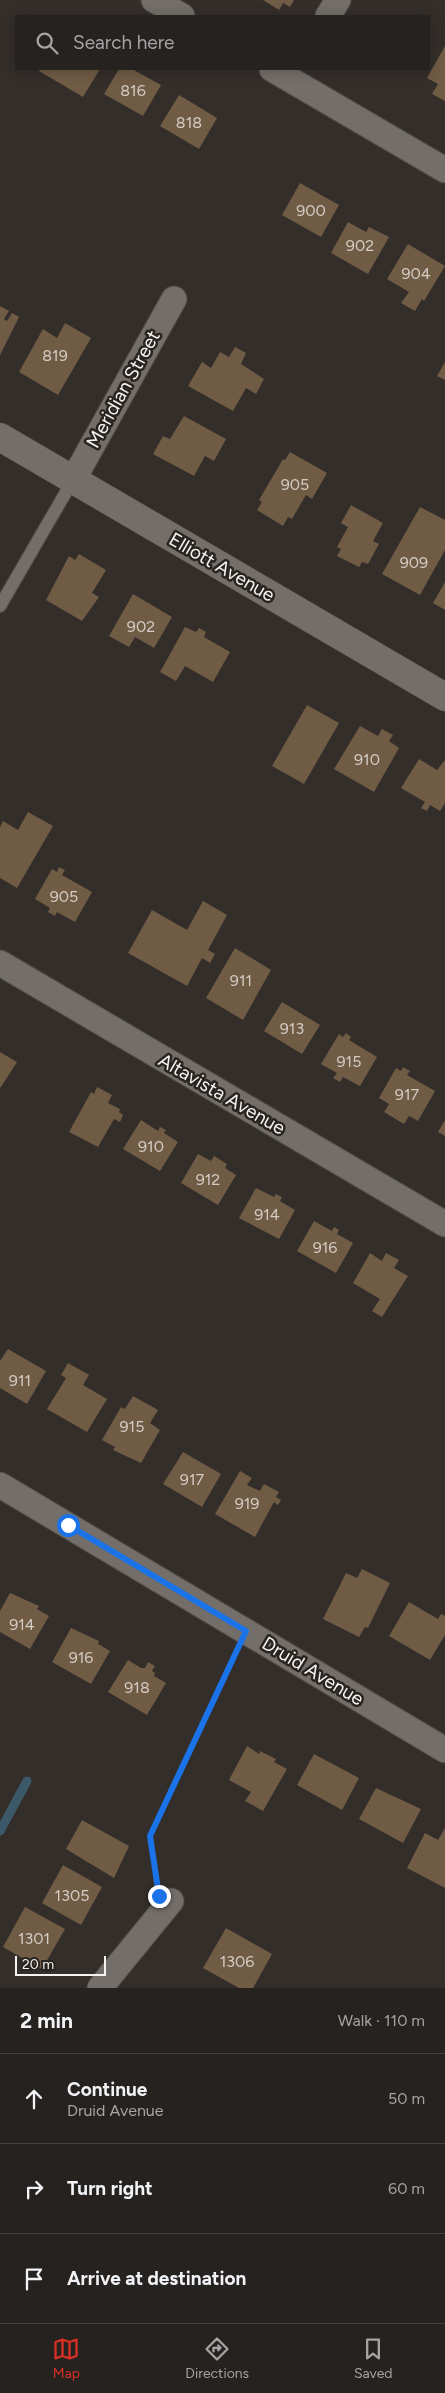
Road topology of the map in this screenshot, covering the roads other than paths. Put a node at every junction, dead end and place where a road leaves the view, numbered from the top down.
1 (154, 0) edge
2 (338, 0) edge
3 (180, 15) edge
4 (329, 15) edge
5 (286, 72) edge
6 (445, 170) edge
7 (174, 299) dead end
8 (0, 437) edge
9 (73, 480) junction
10 (0, 606) edge
11 (445, 697) edge
12 (0, 963) edge
13 (445, 1224) edge
14 (0, 1485) edge
15 (445, 1750) edge
16 (164, 1894) road end
17 (100, 1988) edge

1 - 3 street
2 - 4 street
5 - 6 street
7 - 9 street, Meridian Street
8 - 9 street, Elliott Avenue
9 - 10 lane
9 - 11 street, Elliott Avenue
12 - 13 street, Altavista Avenue
14 - 15 street, Druid Avenue
16 - 17 street

